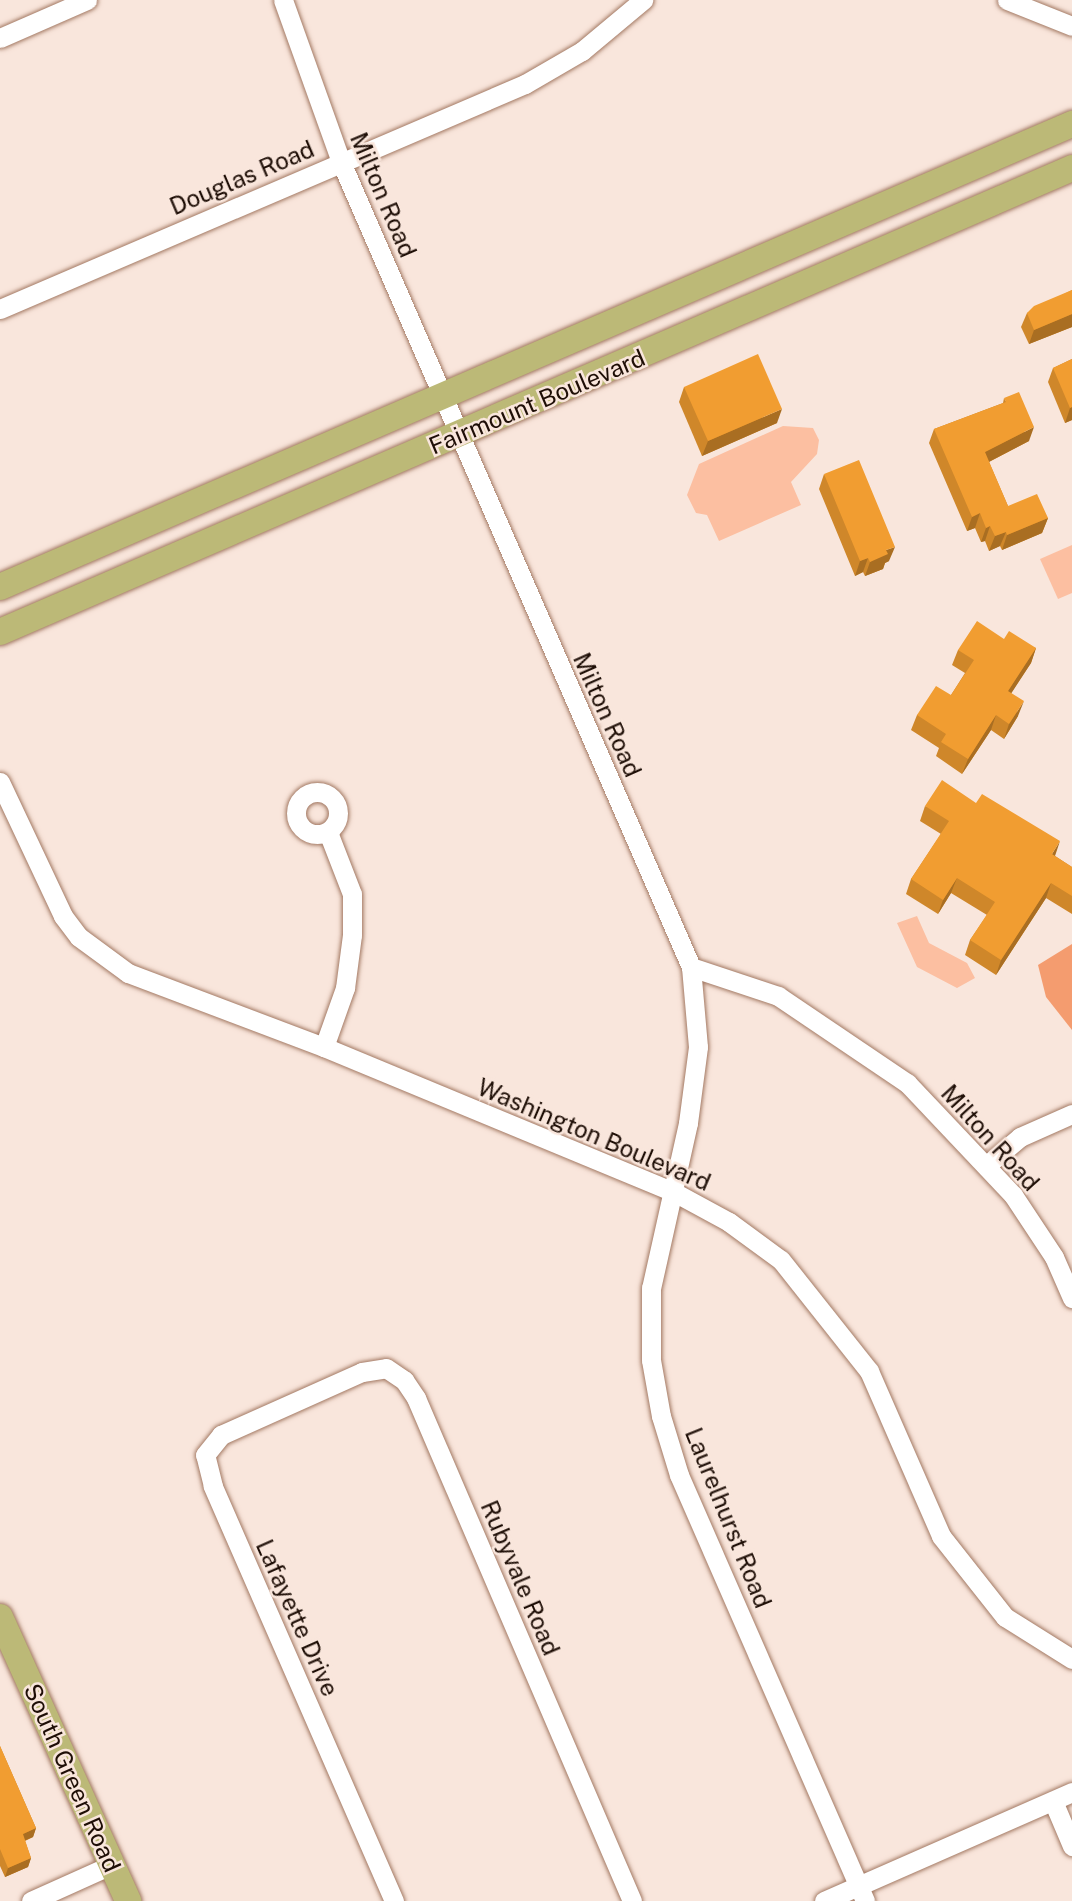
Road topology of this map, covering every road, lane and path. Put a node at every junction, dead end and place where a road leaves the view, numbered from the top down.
1 (88, 0) edge
2 (283, 0) edge
3 (643, 0) edge
4 (1007, 0) edge
5 (1072, 26) edge
6 (0, 38) edge
7 (1072, 124) edge
8 (341, 162) junction
9 (1072, 168) edge
10 (814, 237) junction
11 (829, 274) junction
12 (0, 309) edge
13 (442, 396) junction
14 (460, 435) junction
15 (0, 587) edge
16 (0, 632) edge
17 (0, 782) edge
18 (328, 832) dead end
19 (691, 967) junction
20 (324, 1047) junction
21 (1072, 1114) edge
22 (986, 1165) junction
23 (672, 1191) junction
24 (1072, 1298) edge
25 (300, 1399) joint
26 (0, 1617) edge
27 (1072, 1660) edge
28 (1072, 1792) edge
29 (1052, 1801) junction
30 (1072, 1846) edge
31 (111, 1865) junction
32 (862, 1893) edge
33 (31, 1901) edge
34 (128, 1901) edge
35 (394, 1901) edge
36 (632, 1901) edge
37 (824, 1901) edge

1 - 6 street
2 - 8 street, Milton Road
3 - 8 street, Douglas Road
4 - 5 street
7 - 10 main road, Fairmount Boulevard
8 - 12 street, Douglas Road
8 - 13 street, Milton Road
9 - 11 main road, Fairmount Boulevard
10 - 11 main road
10 - 13 main road, Fairmount Boulevard
11 - 14 main road, Fairmount Boulevard
13 - 14 street, Milton Road
13 - 15 main road, Fairmount Boulevard
14 - 16 main road, Fairmount Boulevard
14 - 19 street, Milton Road
17 - 20 street, Washington Boulevard
18 - 20 street
19 - 22 street, Milton Road
19 - 23 street, Laurelhurst Road
20 - 23 street, Washington Boulevard
21 - 22 street
22 - 24 street, Milton Road
23 - 27 street, Washington Boulevard
23 - 32 street, Laurelhurst Road
25 - 35 street, Lafayette Drive
25 - 36 street, Rubyvale Road
26 - 31 main road, South Green Road
28 - 29 street
29 - 30 street
29 - 32 street
31 - 33 street
31 - 34 main road, South Green Road
32 - 37 street

